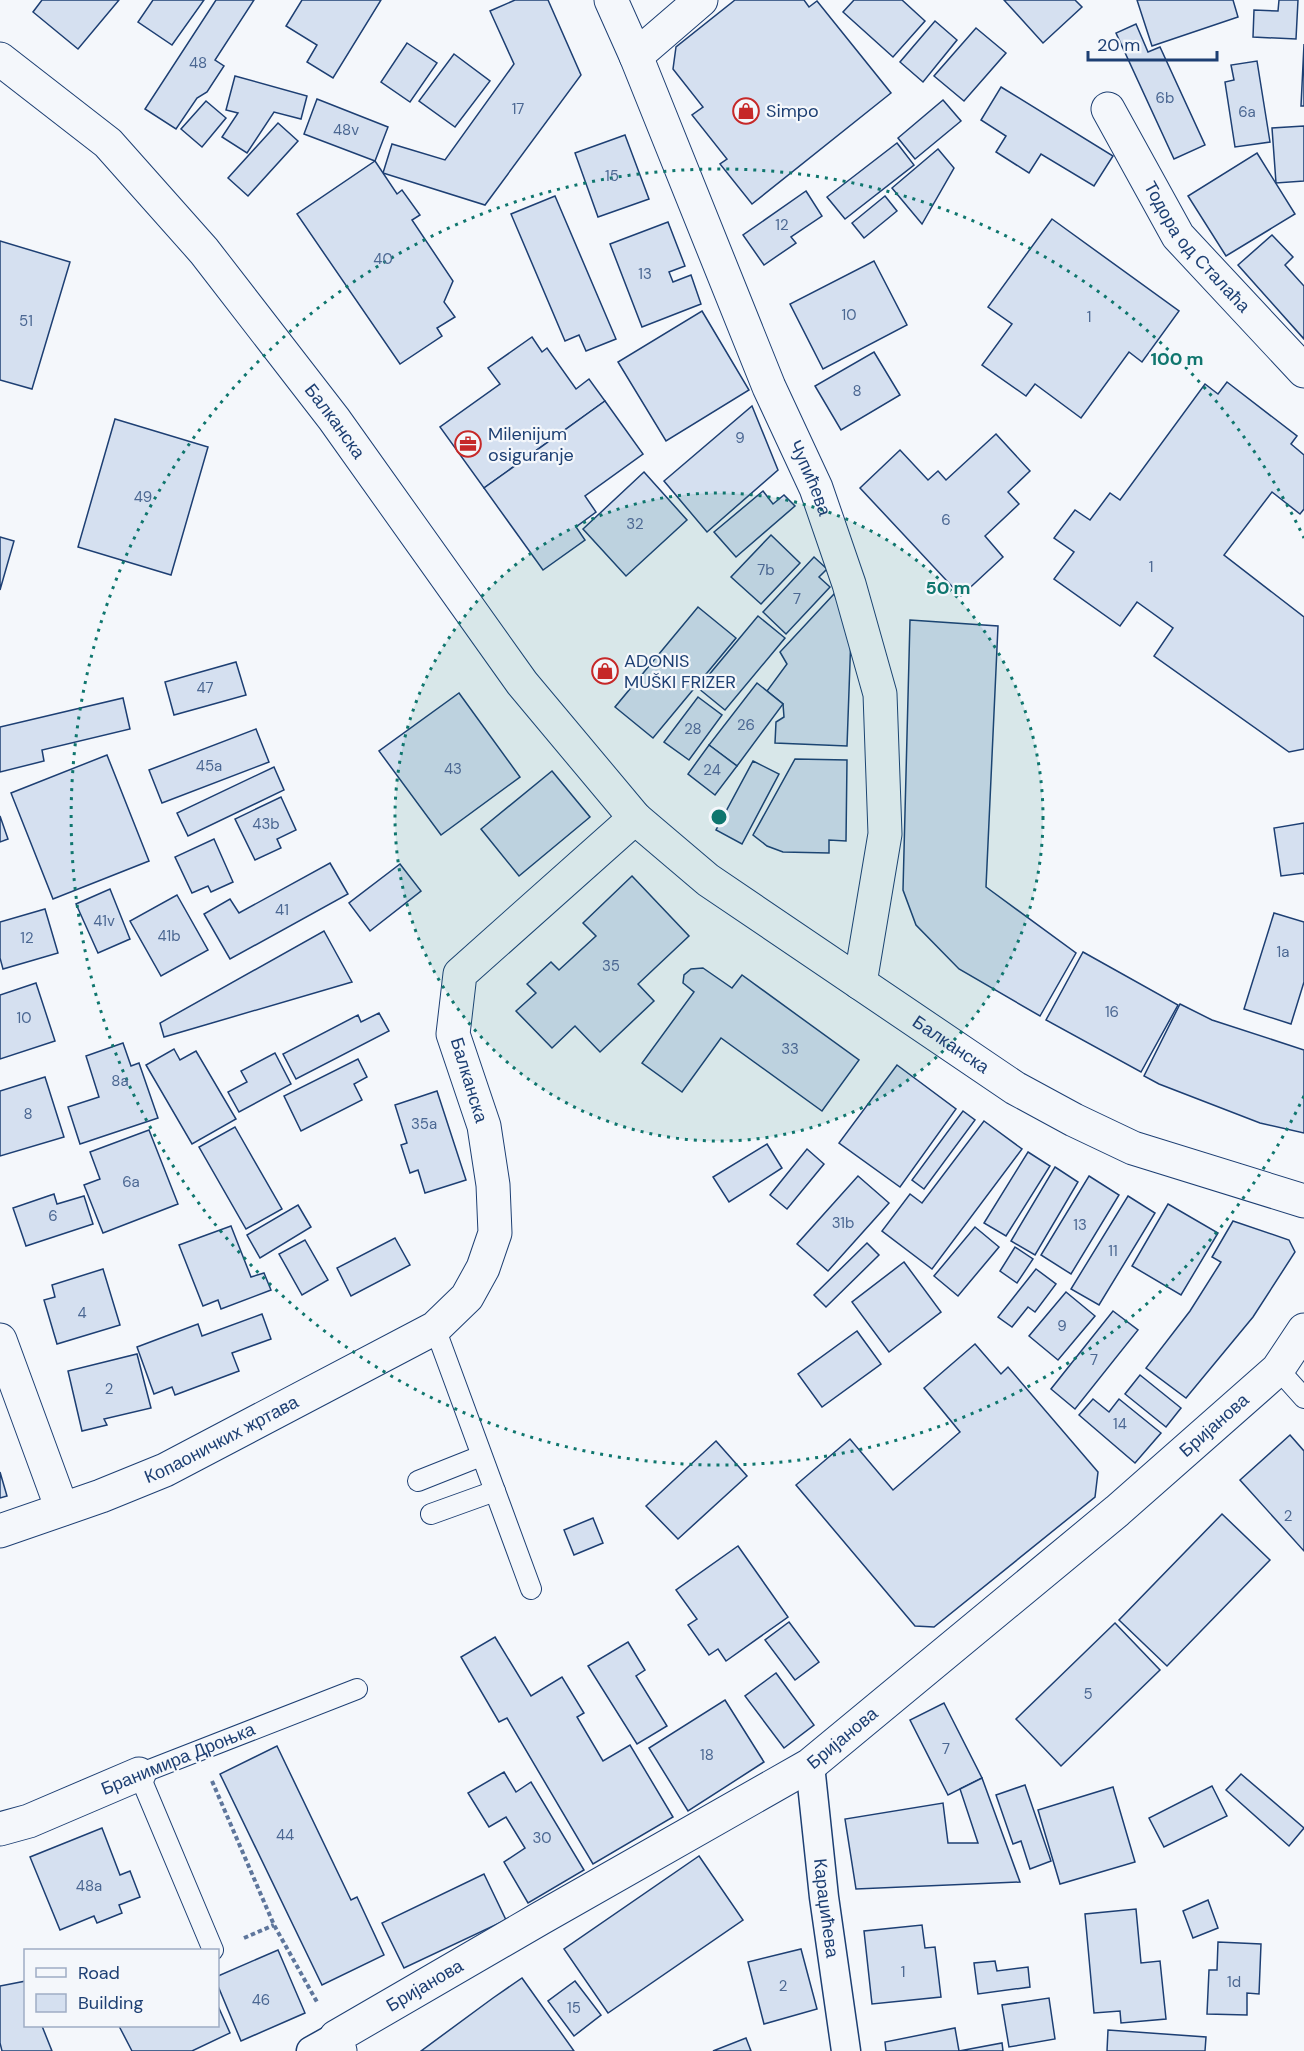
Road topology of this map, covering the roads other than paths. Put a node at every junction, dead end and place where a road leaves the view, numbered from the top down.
1 (611, 0) edge
2 (701, 0) edge
3 (636, 56) junction
4 (0, 59) edge
5 (1108, 109) dead end
6 (1304, 371) edge
7 (635, 818) junction
8 (860, 983) junction
9 (1304, 1201) edge
10 (435, 1328) junction
11 (1304, 1330) edge
12 (0, 1340) edge
13 (1278, 1369) junction
14 (1304, 1398) edge
15 (481, 1456) junction
16 (418, 1481) dead end
17 (495, 1491) junction
18 (62, 1509) junction
19 (431, 1514) dead end
20 (0, 1531) edge
21 (531, 1589) dead end
22 (357, 1689) dead end
23 (810, 1765) junction
24 (139, 1774) junction
25 (0, 1829) edge
26 (213, 1949) edge
27 (329, 2046) edge
28 (846, 2051) edge

1 - 3 street, Чупићева
2 - 3 street
3 - 8 street, Чупићева
4 - 7 street, Балканска
5 - 6 street, Тодора од Сталаћа
7 - 8 street, Балканска
7 - 10 street, Балканска
8 - 9 street, Балканска
10 - 15 lane
10 - 18 street, Копаоничких жртава
11 - 13 street, Бријанова
12 - 18 street
13 - 14 lane
13 - 23 street, Бријанова
15 - 16 lane
15 - 17 lane
17 - 19 lane
17 - 21 lane
18 - 20 street, Копаоничких жртава
22 - 24 lane, Бранимира Дроњка
23 - 27 street, Бријанова
23 - 28 street, Караџићева
24 - 25 street, Бранимира Дроњка
24 - 26 lane

